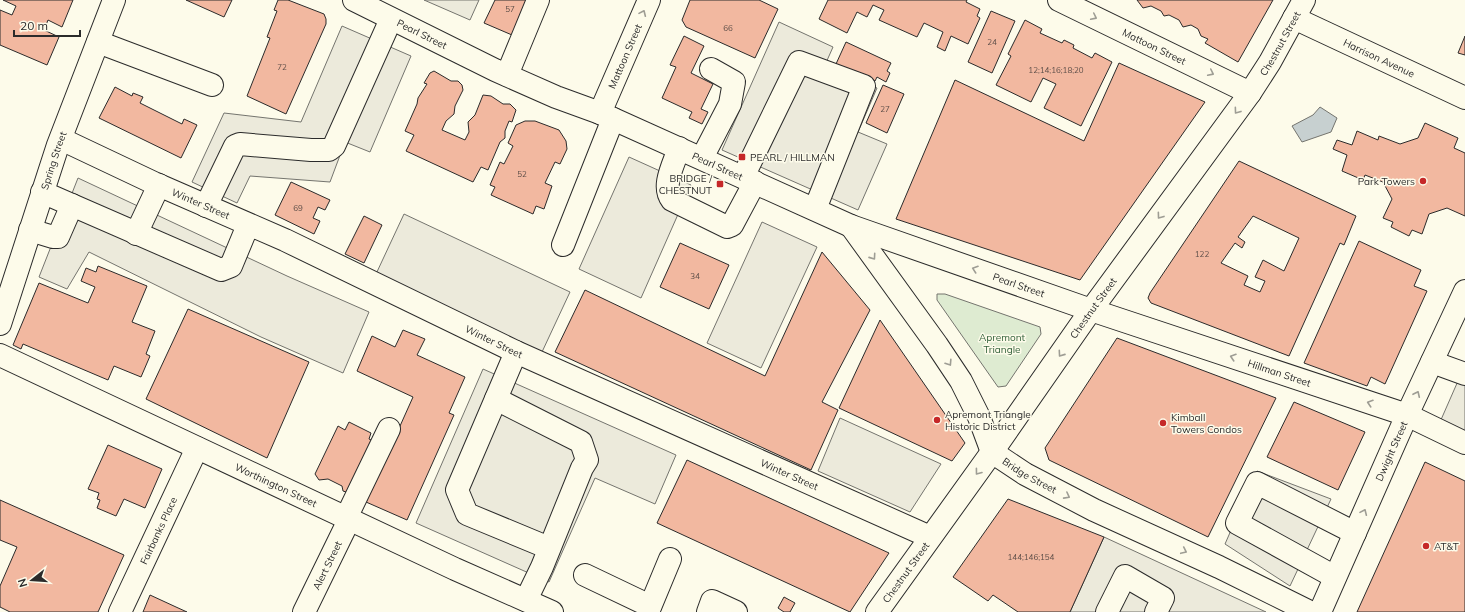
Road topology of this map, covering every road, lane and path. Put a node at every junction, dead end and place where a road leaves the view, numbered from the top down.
1 (114, 0) edge
2 (354, 0) edge
3 (538, 0) edge
4 (649, 0) edge
5 (1059, 0) edge
6 (1299, 9) edge
7 (391, 19) junction
8 (98, 42) junction
9 (711, 69) dead end
10 (507, 75) junction
11 (212, 85) dead end
12 (1250, 93) junction
13 (1465, 98) edge
14 (607, 116) junction
15 (61, 139) junction
16 (679, 148) junction
17 (702, 158) junction
18 (749, 179) junction
19 (159, 185) junction
20 (42, 192) junction
21 (72, 205) junction
22 (206, 206) junction
23 (815, 209) junction
24 (248, 224) junction
25 (851, 226) junction
26 (30, 230) junction
27 (136, 234) junction
28 (563, 245) dead end
29 (1465, 291) edge
30 (1091, 310) junction
31 (0, 324) edge
32 (516, 352) junction
33 (0, 355) edge
34 (1432, 362) junction
35 (1464, 373) edge
36 (496, 399) junction
37 (1407, 415) junction
38 (389, 429) dead end
39 (1465, 443) edge
40 (197, 448) junction
41 (992, 452) junction
42 (348, 519) junction
43 (1354, 533) junction
44 (930, 537) junction
45 (549, 548) junction
46 (670, 559) dead end
47 (585, 575) dead end
48 (1335, 577) junction
49 (526, 600) junction
50 (649, 609) edge
51 (120, 612) edge
52 (304, 612) edge
53 (552, 612) edge
54 (708, 612) edge
55 (736, 612) edge
56 (876, 612) edge
57 (1107, 612) edge
58 (1156, 612) edge
59 (1310, 612) edge
60 (1320, 612) edge

1 - 8 street, Spring Street
2 - 7 street, Pearl Street
3 - 10 street
14 -> 4 street, Mattoon Street
5 -> 12 street, Mattoon Street
6 - 12 street, Chestnut Street
6 - 13 street, Harrison Avenue
7 - 10 street, Pearl Street
7 - 22 street
8 - 11 street
8 - 15 street, Spring Street
9 - 17 street
10 - 14 street, Pearl Street
12 -> 30 street, Chestnut Street
14 - 16 street, Pearl Street
14 - 28 street, Mattoon Street
15 - 19 street, Winter Street
15 - 20 street, Spring Street
16 - 17 street, Pearl Street
16 - 18 street
17 - 18 street, Pearl Street
18 - 23 street, Pearl Street
18 - 23 street
19 - 22 street, Winter Street
19 - 27 street
20 - 21 street
20 - 26 street, Spring Street
21 - 26 street
21 - 27 street
22 - 24 street, Winter Street
23 - 25 street, Pearl Street
24 - 27 street
24 - 32 street, Winter Street
30 -> 25 street, Pearl Street
25 -> 41 street, Bridge Street
26 - 31 street, Spring Street
29 - 34 street, Dwight Street
37 -> 30 street, Hillman Street
30 -> 41 street, Chestnut Street
32 - 36 street
32 - 44 street, Winter Street
33 - 40 street, Worthington Street
34 - 35 street
37 -> 34 street, Dwight Street
36 - 45 street
36 - 45 street
37 - 39 street, Hillman Street
43 -> 37 street, Dwight Street
38 - 42 street, Alert Street
40 - 42 street, Worthington Street
40 - 51 street, Fairbanks Place
41 -> 44 street, Chestnut Street
41 -> 59 street, Bridge Street
42 - 49 street, Worthington Street
42 - 52 street, Alert Street
43 - 48 street, Dwight Street
43 - 48 street
44 - 56 street, Chestnut Street
45 - 49 street
46 - 50 street
47 - 50 street
48 - 60 street, Dwight Street
49 - 53 street, Worthington Street
54 - 55 street
57 - 58 street

